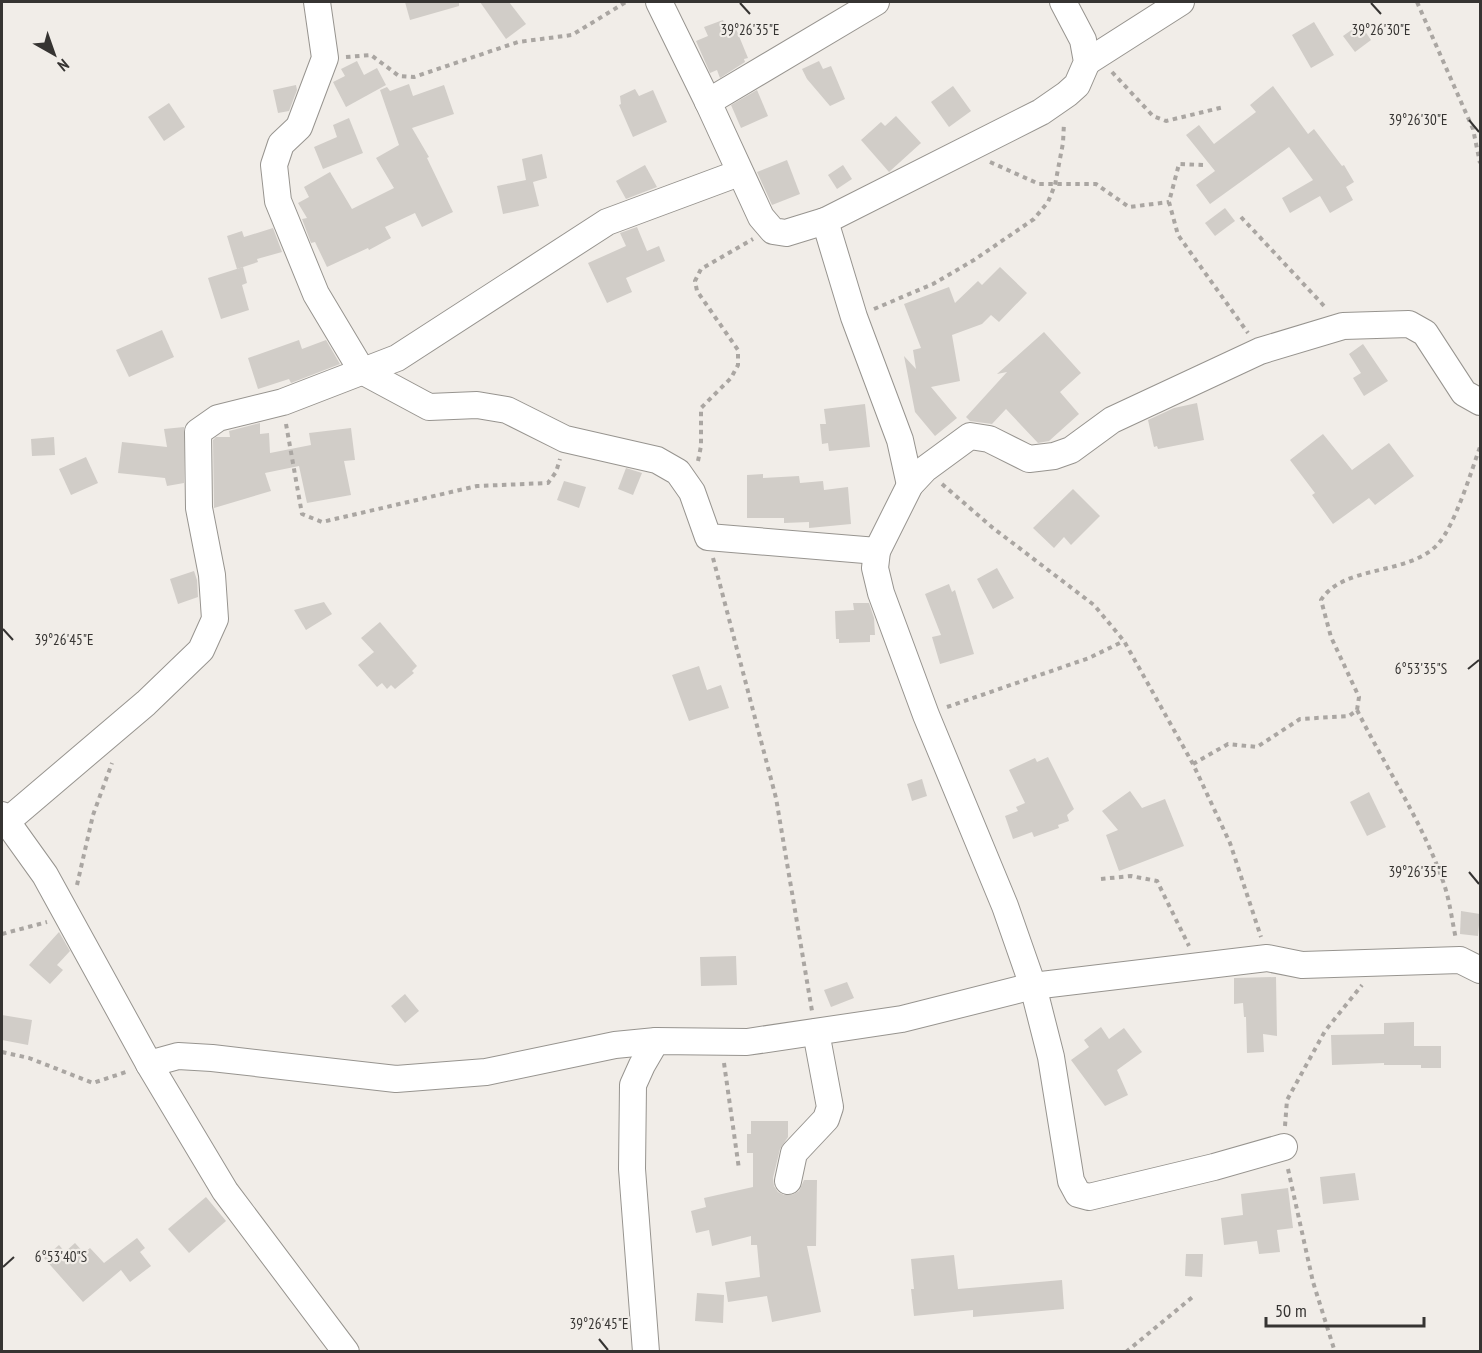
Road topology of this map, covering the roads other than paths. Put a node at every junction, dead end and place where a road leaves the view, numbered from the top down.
1 (317, 2) edge
2 (659, 2) edge
3 (876, 2) edge
4 (1063, 2) edge
5 (1181, 2) edge
6 (1092, 59) junction
7 (708, 102) junction
8 (739, 173) junction
9 (825, 221) junction
10 (362, 371) junction
11 (1480, 402) edge
12 (918, 477) junction
13 (877, 551) junction
14 (4, 819) edge
15 (1470, 965) edge
16 (1034, 986) junction
17 (816, 1032) junction
18 (657, 1041) junction
19 (149, 1064) junction
20 (1284, 1147) road end
21 (788, 1181) dead end
22 (346, 1352) edge
23 (646, 1352) edge

1 - 10 street
2 - 7 street
3 - 7 street
4 - 6 street
5 - 6 street
6 - 9 street
7 - 8 street
8 - 9 street
8 - 10 street
9 - 12 street
10 - 13 street
10 - 14 street
11 - 12 street
12 - 13 street
13 - 16 street
14 - 19 street
15 - 16 street
16 - 17 street
16 - 20 street
17 - 18 street
17 - 21 street
18 - 19 street
18 - 23 street
19 - 22 street

